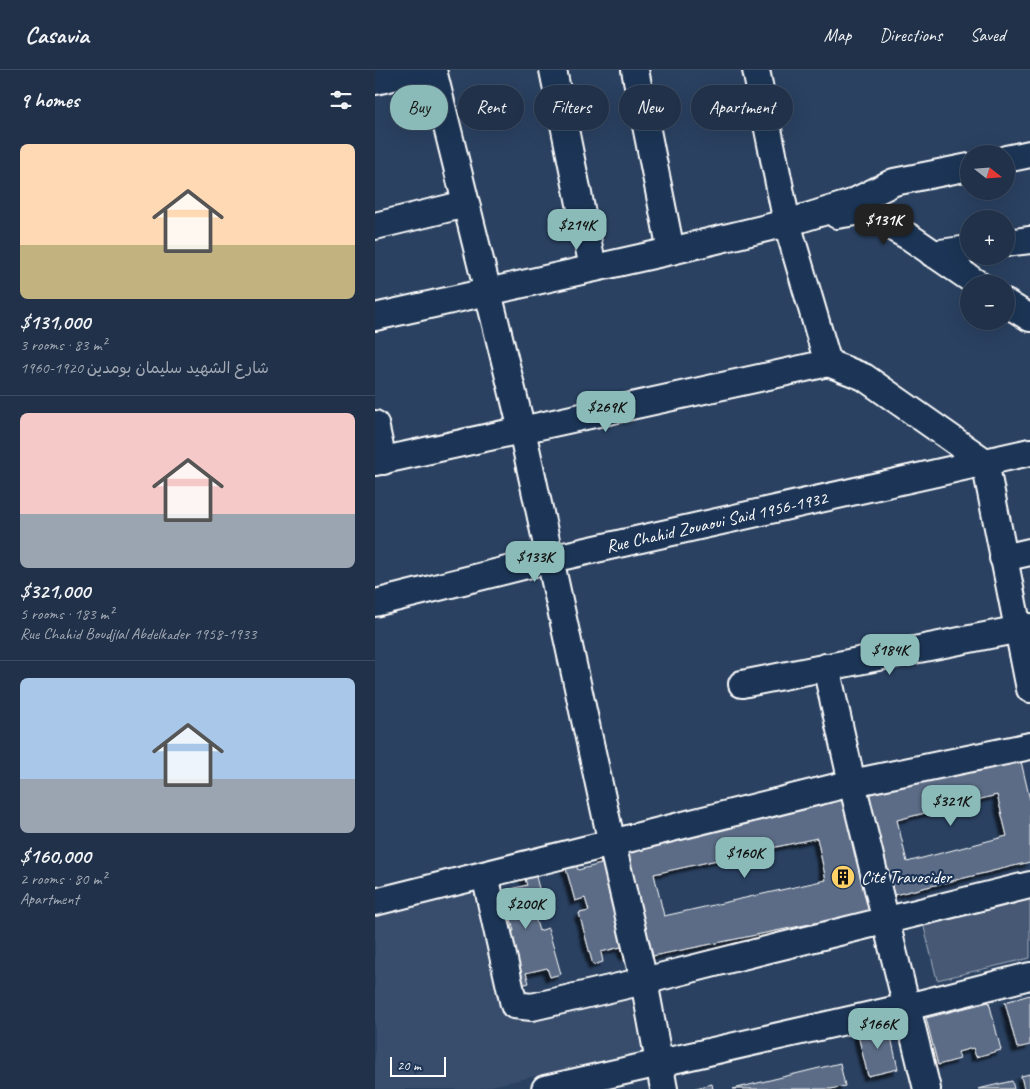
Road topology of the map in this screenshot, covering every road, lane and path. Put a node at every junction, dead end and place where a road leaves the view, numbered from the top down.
1 (424, 70) edge
2 (433, 70) edge
3 (553, 70) edge
4 (635, 70) edge
5 (757, 70) edge
6 (375, 81) edge
7 (1030, 154) edge
8 (1015, 157) edge
9 (960, 169) edge
10 (466, 204) junction
11 (787, 223) junction
12 (375, 226) edge
13 (1030, 240) edge
14 (1015, 242) edge
15 (960, 250) edge
16 (671, 251) junction
17 (933, 254) junction
18 (593, 268) junction
19 (964, 275) edge
20 (489, 292) junction
21 (1015, 308) edge
22 (375, 317) edge
23 (1030, 318) edge
24 (828, 363) junction
25 (375, 424) edge
26 (522, 430) junction
27 (1030, 452) edge
28 (379, 461) edge
29 (985, 462) junction
30 (1030, 552) edge
31 (1003, 558) junction
32 (551, 560) junction
33 (375, 602) edge
34 (1024, 628) edge
35 (826, 667) junction
36 (742, 684) dead end
37 (1030, 689) edge
38 (1030, 746) edge
39 (852, 783) junction
40 (612, 844) junction
41 (485, 875) junction
42 (1030, 886) edge
43 (375, 902) edge
44 (885, 920) junction
45 (1030, 976) edge
46 (644, 981) junction
47 (907, 1007) junction
48 (659, 1062) junction
49 (545, 1089) edge
50 (664, 1089) edge
51 (927, 1089) edge

1 - 6 street
2 - 10 street
3 - 18 street
4 - 16 street
5 - 11 street
7 - 8 street
9 - 11 street
10 - 12 street
10 - 20 street
11 - 16 street
11 - 17 street
11 - 24 street
13 - 14 street
15 - 17 street
16 - 18 street
17 - 19 street
18 - 20 street
20 - 22 street
20 - 26 street
21 - 23 street
24 - 26 street
24 - 29 street
25 - 28 street
26 - 28 street
26 - 32 street
27 - 29 street, Rue Chahid Zouaoui Said 1956-1932
29 - 31 street
29 - 32 street, Rue Chahid Zouaoui Said 1956-1932
30 - 31 street
31 - 34 street
32 - 33 street, Rue Chahid Zouaoui Said 1956-1932
32 - 40 street
34 - 35 street
34 - 37 street
35 - 36 street
35 - 39 street
38 - 39 street
39 - 40 street
39 - 44 street
40 - 41 street
40 - 46 street
41 - 43 street
41 - 46 street
42 - 44 street
44 - 46 street
44 - 47 street
45 - 47 street
46 - 48 street
47 - 48 street
47 - 51 street
48 - 49 street
48 - 50 street

